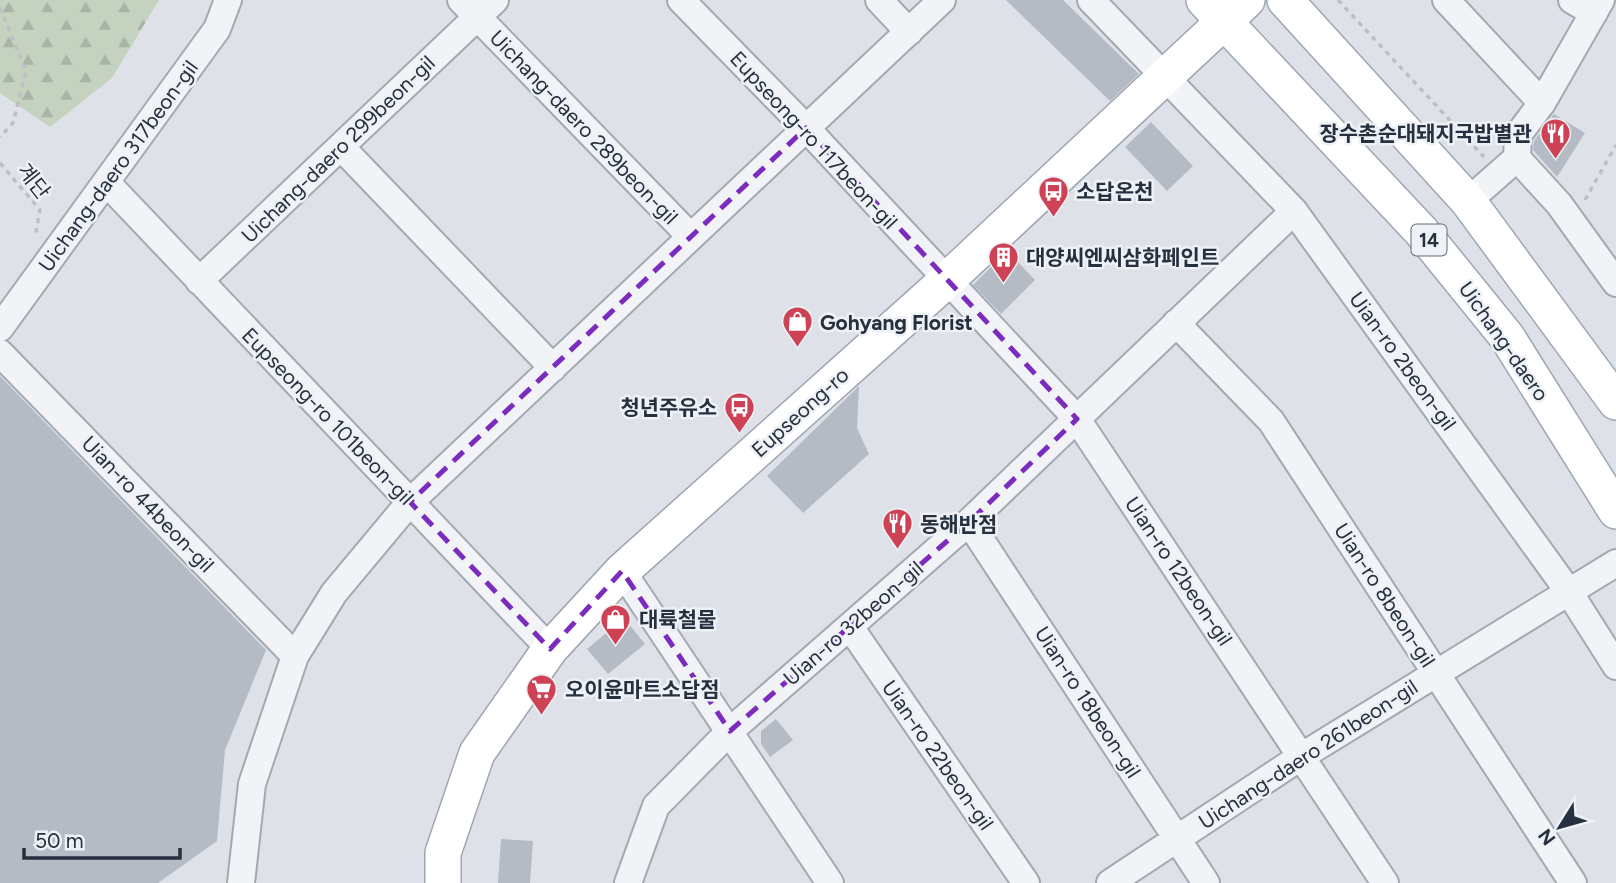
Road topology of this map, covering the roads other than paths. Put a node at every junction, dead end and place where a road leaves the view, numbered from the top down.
1 (228, 0) edge
2 (681, 0) edge
3 (879, 0) edge
4 (942, 0) edge
5 (1091, 0) edge
6 (1285, 0) edge
7 (1446, 0) edge
8 (1589, 4) edge
9 (478, 5) edge
10 (1225, 7) edge
11 (909, 32) junction
12 (1164, 77) junction
13 (1542, 103) junction
14 (806, 128) junction
15 (341, 147) junction
16 (1508, 166) junction
17 (107, 183) junction
18 (1468, 201) junction
19 (1294, 211) junction
20 (691, 237) junction
21 (199, 281) junction
22 (946, 281) junction
23 (1616, 283) edge
24 (1176, 323) junction
25 (0, 328) edge
26 (0, 353) edge
27 (553, 368) junction
28 (1616, 402) edge
29 (1077, 419) junction
30 (410, 502) junction
31 (1616, 511) edge
32 (969, 522) junction
33 (1616, 564) edge
34 (622, 571) junction
35 (1569, 592) junction
36 (849, 627) junction
37 (550, 649) junction
38 (295, 656) junction
39 (1616, 666) edge
40 (1436, 672) junction
41 (730, 730) junction
42 (1302, 756) junction
43 (1177, 838) junction
44 (241, 883) edge
45 (443, 883) edge
46 (628, 883) edge
47 (830, 883) edge
48 (1026, 883) edge
49 (1110, 883) edge
50 (1206, 883) edge
51 (1385, 883) edge
52 (1573, 883) edge

1 - 17 street, Uichang-daero 317beon-gil
2 - 14 street, Eupseong-ro 117beon-gil
3 - 11 street
4 - 11 street, Uichang-daero 289beon-gil
5 - 12 street, Uian-ro 2beon-gil
6 - 18 main road, 14
7 - 13 street
8 - 13 street
9 - 15 street, Uichang-daero 299beon-gil
9 - 20 street, Uichang-daero 289beon-gil
10 - 12 main road, Eupseong-ro
10 - 31 main road, Uichang-daero / 14
11 - 14 street, Uichang-daero 289beon-gil
12 - 19 street, Uian-ro 2beon-gil
12 - 22 main road, Eupseong-ro
13 - 16 street
14 - 20 street, Uichang-daero 289beon-gil
14 - 22 street, Eupseong-ro 117beon-gil
15 - 21 street, Uichang-daero 299beon-gil
15 - 27 street
16 - 18 street
16 - 23 street
17 - 21 street, Eupseong-ro 101beon-gil
17 - 25 street, Uichang-daero 317beon-gil
18 - 28 main road, 14
19 - 24 street, Uian-ro 32beon-gil
19 - 35 street, Uian-ro 2beon-gil
20 - 27 street, Uichang-daero 289beon-gil
21 - 30 street, Eupseong-ro 101beon-gil
22 - 29 street, Uian-ro 12beon-gil
22 - 34 main road, Eupseong-ro
24 - 29 street, Uian-ro 32beon-gil
24 - 40 street, Uian-ro 8beon-gil
26 - 38 street, Uian-ro 44beon-gil
27 - 30 street, Uichang-daero 289beon-gil
29 - 32 street, Uian-ro 32beon-gil
29 - 42 street, Uian-ro 12beon-gil
30 - 37 street, Eupseong-ro 101beon-gil
30 - 38 street
32 - 36 street, Uian-ro 32beon-gil
32 - 43 street, Uian-ro 18beon-gil
33 - 35 street, Uichang-daero 261beon-gil
34 - 37 main road, Eupseong-ro
34 - 41 street
35 - 39 street, Uian-ro 2beon-gil
35 - 40 street, Uichang-daero 261beon-gil
36 - 41 street, Uian-ro 32beon-gil
36 - 48 street, Uian-ro 22beon-gil
37 - 45 main road, Eupseong-ro
38 - 44 street
40 - 42 street, Uichang-daero 261beon-gil
40 - 52 street, Uian-ro 8beon-gil
41 - 46 street, Uian-ro 32beon-gil
41 - 47 street
42 - 43 street, Uichang-daero 261beon-gil
42 - 51 street, Uian-ro 12beon-gil
43 - 49 street, Uichang-daero 261beon-gil
43 - 50 street, Uian-ro 18beon-gil

